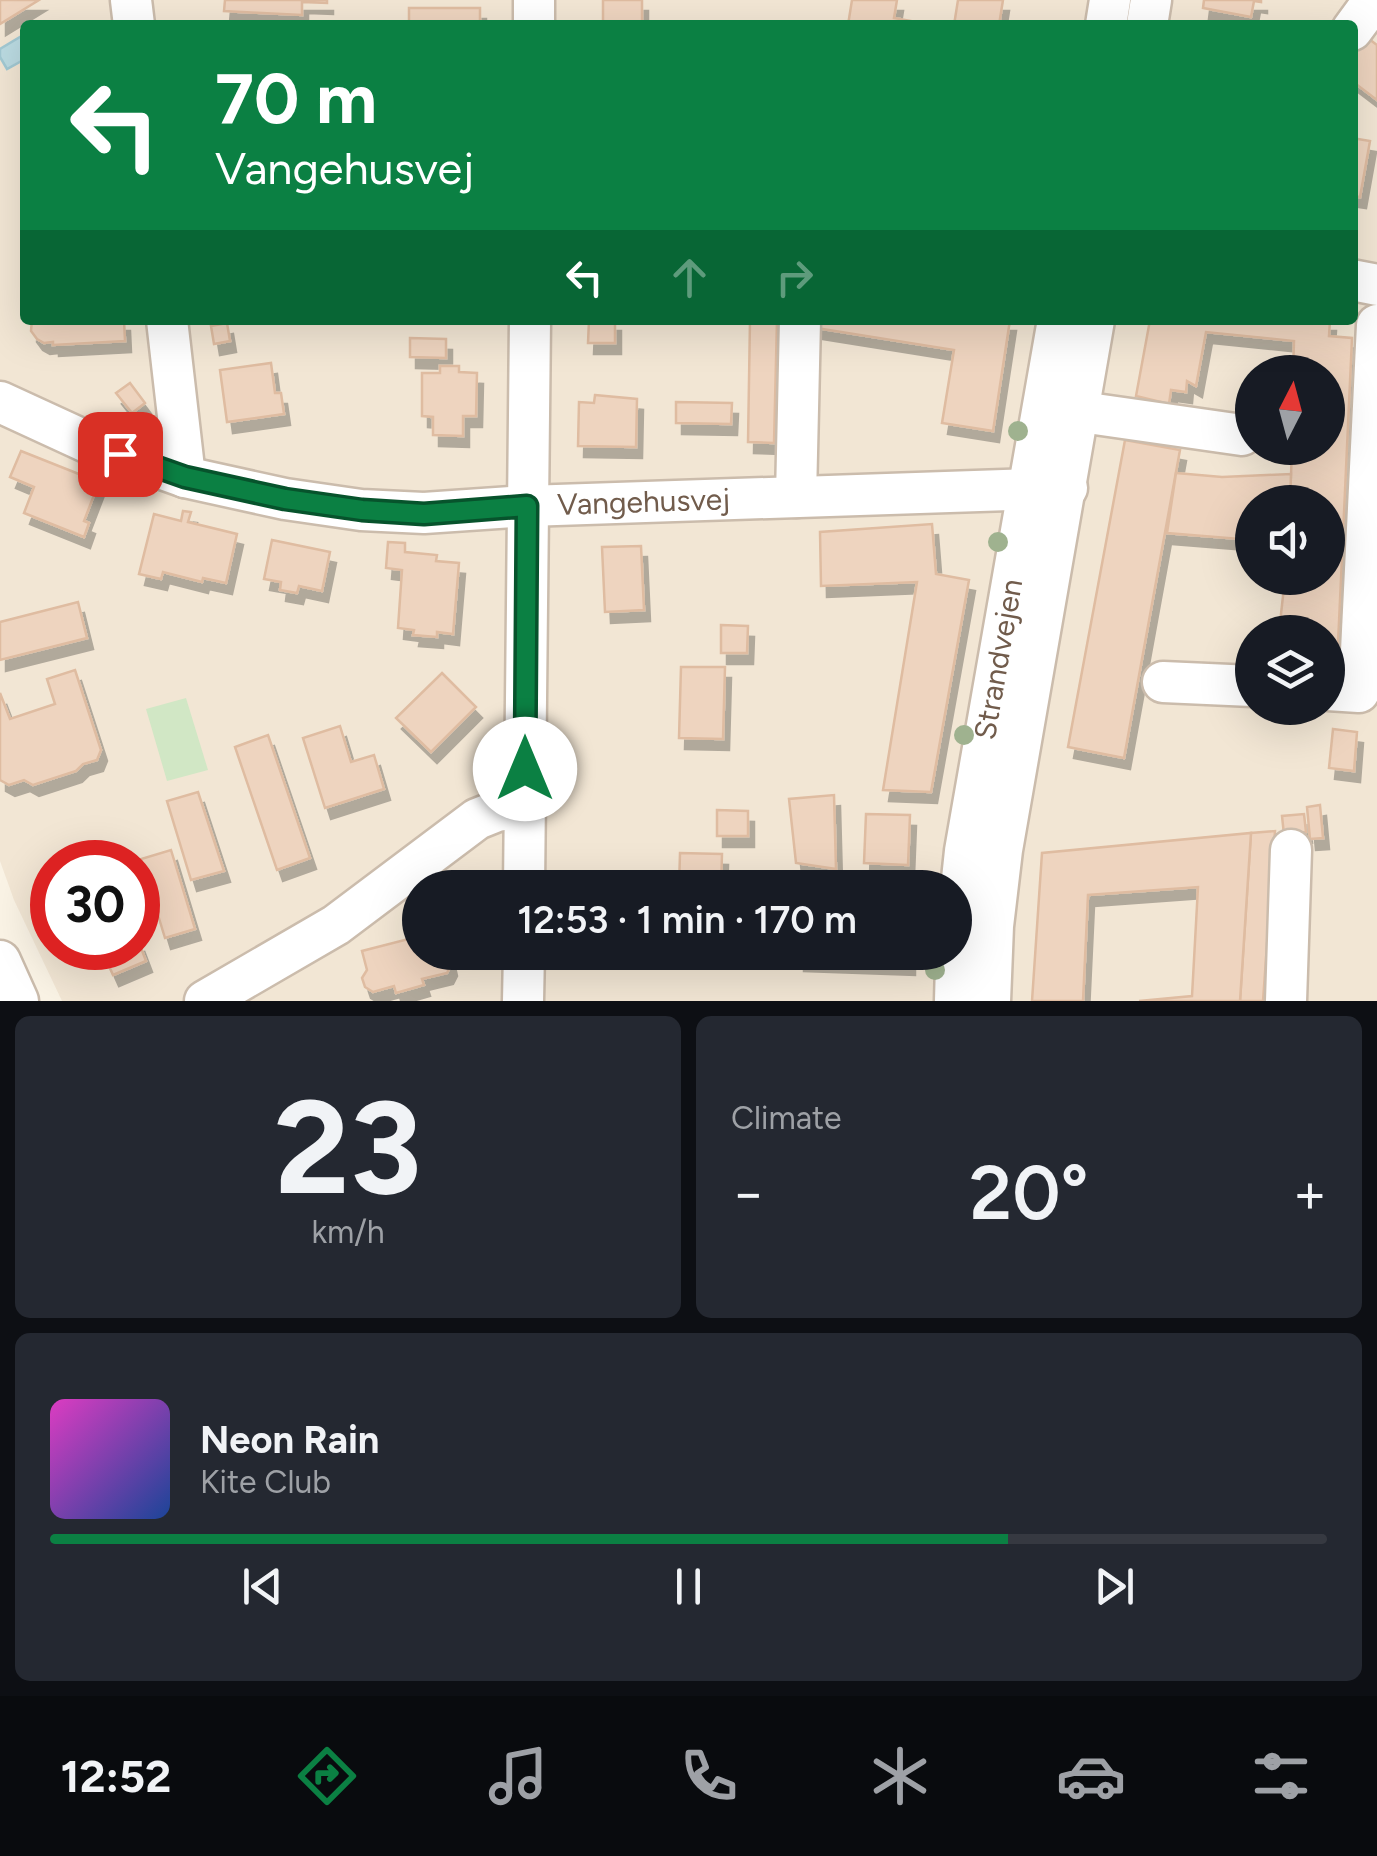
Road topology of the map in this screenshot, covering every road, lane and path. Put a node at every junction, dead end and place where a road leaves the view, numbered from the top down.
1 (1374, 0) edge
2 (1358, 22) edge
3 (168, 325) edge
4 (530, 325) edge
5 (800, 325) edge
6 (1058, 325) edge
7 (1092, 325) edge
8 (1377, 325) edge
9 (0, 402) edge
10 (1061, 409) junction
11 (1235, 434) edge
12 (185, 477) junction
13 (1048, 488) junction
14 (796, 497) junction
15 (527, 506) junction
16 (1163, 682) dead end
17 (1235, 685) edge
18 (1345, 691) edge
19 (525, 806) junction
20 (1292, 850) dead end
21 (524, 870) edge
22 (0, 961) edge
23 (524, 970) edge
24 (18, 1001) edge
25 (205, 1001) edge
26 (523, 1001) edge
27 (955, 1001) edge
28 (990, 1001) edge
29 (1286, 1001) edge

1 - 2 street
3 - 12 street
4 - 15 street
5 - 14 street
6 - 10 street, Strandvejen
7 - 10 street, Strandvejen
8 - 18 street
9 - 12 street, Vangehusvej
10 - 11 street
10 - 13 street, Strandvejen
12 - 15 street, Vangehusvej
13 - 14 street, Vangehusvej
13 - 27 street, Strandvejen
13 - 28 street, Strandvejen
14 - 15 street, Vangehusvej
15 - 19 street
16 - 17 street
19 - 21 street
19 - 25 street
20 - 29 street
22 - 24 street
23 - 26 street

